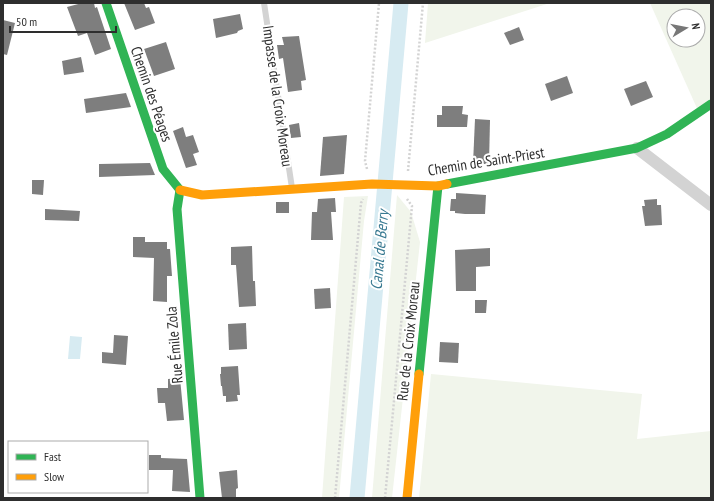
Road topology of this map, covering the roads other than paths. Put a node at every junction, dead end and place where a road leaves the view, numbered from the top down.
1 (106, 3) edge
2 (264, 3) edge
3 (711, 104) edge
4 (638, 148) junction
5 (438, 186) junction
6 (180, 190) junction
7 (292, 190) junction
8 (711, 205) edge
9 (200, 498) edge
10 (407, 498) edge

1 - 6 street, Chemin des Péages
2 - 7 lane, Impasse de la Croix Moreau
3 - 4 street, Chemin de Saint-Priest
4 - 5 street, Chemin de Saint-Priest
4 - 8 street
5 - 7 street, Chemin de Saint-Priest
5 - 10 street, Rue de la Croix Moreau
6 - 7 street, Chemin de Saint-Priest
6 - 9 street, Rue Émile Zola

